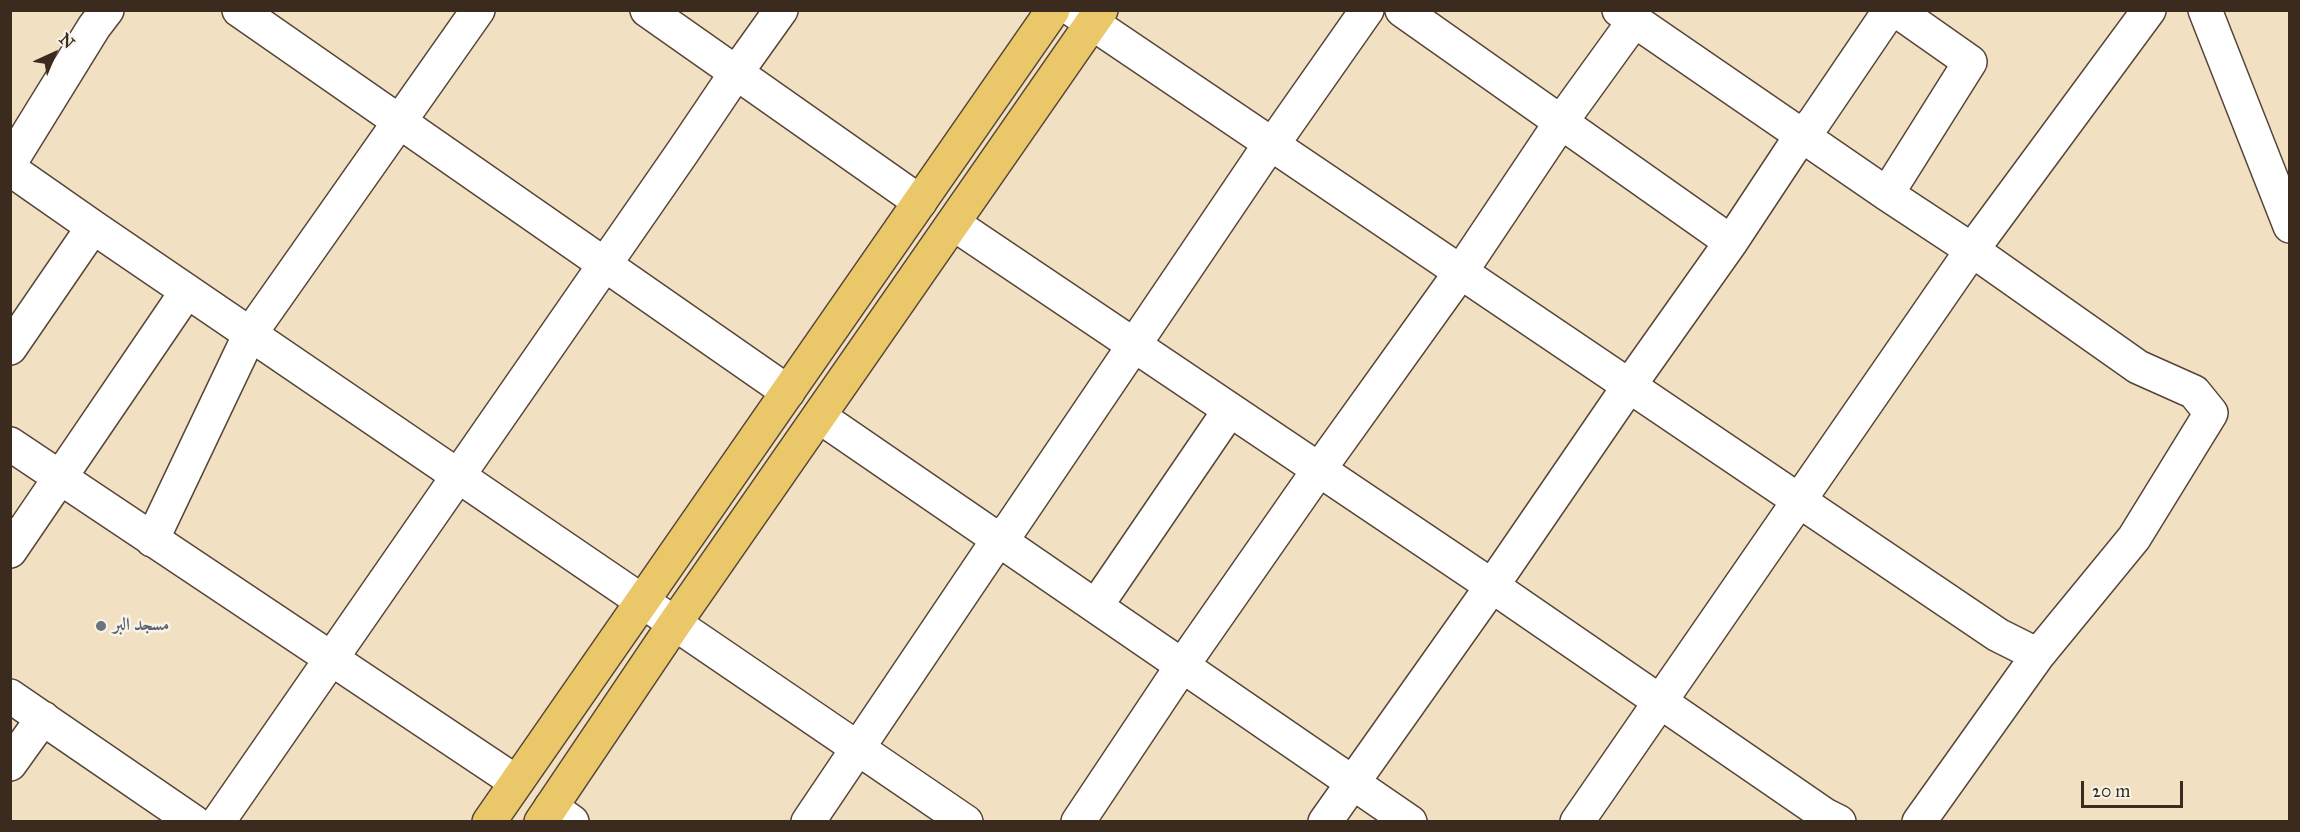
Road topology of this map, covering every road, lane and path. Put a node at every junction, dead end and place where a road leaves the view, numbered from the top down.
1 (108, 10) edge
2 (239, 10) edge
3 (478, 10) edge
4 (647, 10) edge
5 (782, 10) edge
6 (1053, 10) edge
7 (1367, 10) edge
8 (1402, 10) edge
9 (1890, 10) edge
10 (1896, 10) edge
11 (2149, 10) edge
12 (2205, 10) edge
13 (1089, 15) edge
14 (1626, 16) edge
15 (280, 22) edge
16 (736, 72) junction
17 (1561, 122) junction
18 (398, 123) junction
19 (1801, 136) junction
20 (1270, 144) junction
21 (10, 163) edge
22 (10, 169) edge
23 (1887, 194) junction
24 (920, 202) junction
25 (954, 224) junction
26 (2289, 226) edge
27 (93, 227) junction
28 (1731, 242) junction
29 (1972, 250) junction
30 (603, 265) junction
31 (1460, 273) junction
32 (187, 291) junction
33 (250, 334) junction
34 (1134, 347) junction
35 (10, 348) edge
36 (1629, 386) junction
37 (788, 392) junction
38 (1229, 411) junction
39 (820, 417) junction
40 (10, 444) edge
41 (1318, 471) junction
42 (457, 475) junction
43 (58, 478) junction
44 (1799, 501) junction
45 (152, 540) junction
46 (998, 540) junction
47 (10, 550) edge
48 (1492, 586) junction
49 (643, 601) junction
50 (1096, 606) junction
51 (675, 623) junction
52 (2038, 656) junction
53 (330, 658) junction
54 (1182, 666) junction
55 (10, 696) edge
56 (1658, 702) junction
57 (43, 718) junction
58 (859, 748) junction
59 (10, 764) edge
60 (516, 782) junction
61 (1351, 783) junction
62 (555, 817) edge
63 (962, 820) edge
64 (194, 822) edge
65 (218, 822) edge
66 (489, 822) edge
67 (808, 822) edge
68 (1078, 822) edge
69 (1325, 822) edge
70 (1410, 822) edge
71 (1577, 822) edge
72 (1839, 822) edge
73 (1919, 822) edge

1 - 21 street
2 - 15 street
3 - 18 street
4 - 16 street
5 - 16 street
6 - 24 main road
7 - 20 street
8 - 17 street
9 - 19 street
10 - 23 street
11 - 29 street
12 - 26 street
13 - 20 street
13 - 25 main road
14 - 17 street
14 - 19 street
15 - 18 street
16 - 24 street
16 - 30 street
17 - 28 street
17 - 31 street
18 - 30 street
18 - 33 street
19 - 23 street
19 - 28 street
20 - 31 street
20 - 34 street
22 - 27 street
23 - 29 street
24 - 37 main road
25 - 34 street
25 - 39 main road
27 - 32 street
27 - 35 street
28 - 36 street
29 - 44 street
29 - 52 street
30 - 37 street
30 - 42 street
31 - 36 street
31 - 41 street
32 - 33 street
32 - 43 street
33 - 42 street
33 - 45 street
34 - 38 street
34 - 46 street
36 - 44 street
36 - 48 street
37 - 49 main road
38 - 41 street
38 - 50 street
39 - 46 street
39 - 51 main road
40 - 43 street
41 - 48 street
41 - 54 street
42 - 49 street
42 - 53 street
43 - 45 street
43 - 47 street
44 - 52 street
44 - 56 street
45 - 53 street
46 - 50 street
46 - 58 street
48 - 56 street
48 - 61 street
49 - 51 street
49 - 60 main road
50 - 54 street
51 - 58 street
51 - 62 main road
52 - 73 street
53 - 60 street
53 - 65 street
54 - 61 street
54 - 68 street
55 - 57 street
56 - 71 street
56 - 72 street
57 - 59 street
57 - 64 street
58 - 63 street
58 - 67 street
60 - 66 main road
61 - 69 street
61 - 70 street

